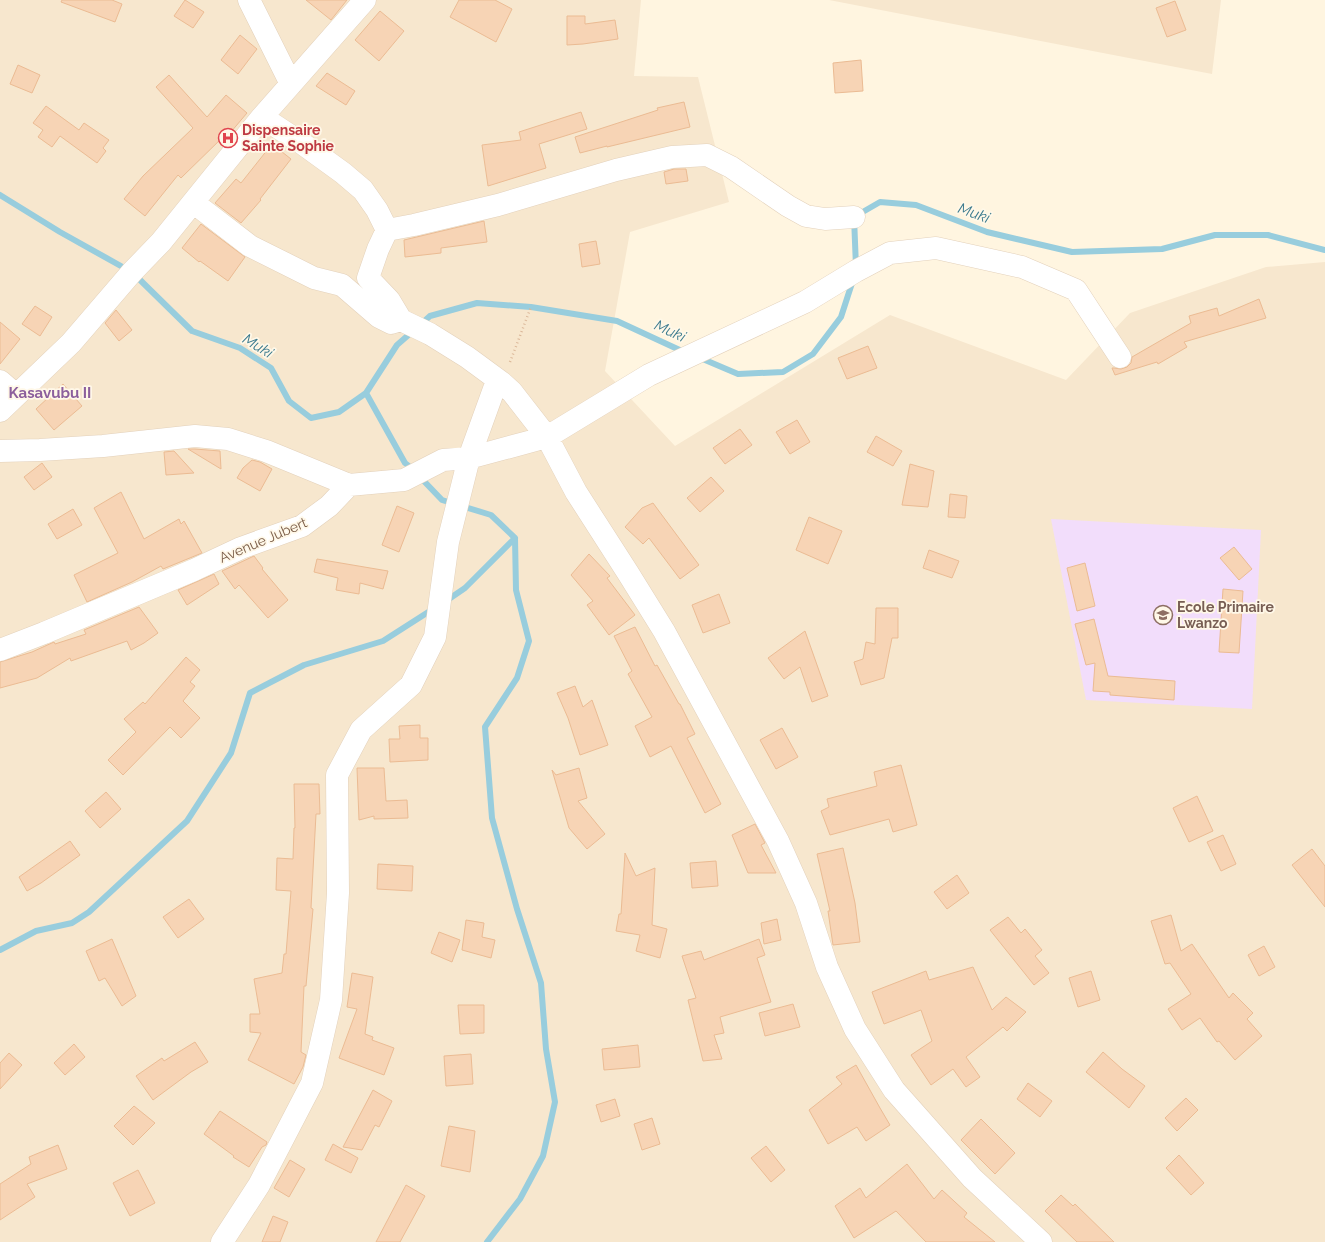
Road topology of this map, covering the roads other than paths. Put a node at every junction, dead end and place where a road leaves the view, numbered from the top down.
1 (249, 0) edge
2 (365, 0) edge
3 (291, 84) junction
4 (262, 117) junction
5 (194, 202) junction
6 (854, 216) dead end
7 (387, 230) junction
8 (368, 278) junction
9 (342, 285) junction
10 (402, 320) junction
11 (1120, 357) dead end
12 (0, 381) edge
13 (502, 382) junction
14 (16, 395) junction
15 (0, 411) edge
16 (547, 437) junction
17 (0, 451) edge
18 (469, 458) junction
19 (349, 486) junction
20 (0, 650) edge
21 (222, 1242) edge
22 (1041, 1242) edge

1 - 3 street
2 - 3 street
3 - 4 street
4 - 5 street
4 - 7 street
5 - 9 street
5 - 14 street
6 - 7 street
7 - 8 street
8 - 9 street
8 - 10 street
9 - 10 street
10 - 13 street
11 - 16 street
12 - 14 street
13 - 16 street
13 - 18 street
14 - 15 street
16 - 18 street
16 - 22 street
17 - 19 street
18 - 19 street
18 - 21 street
19 - 20 street, Avenue Jubert

